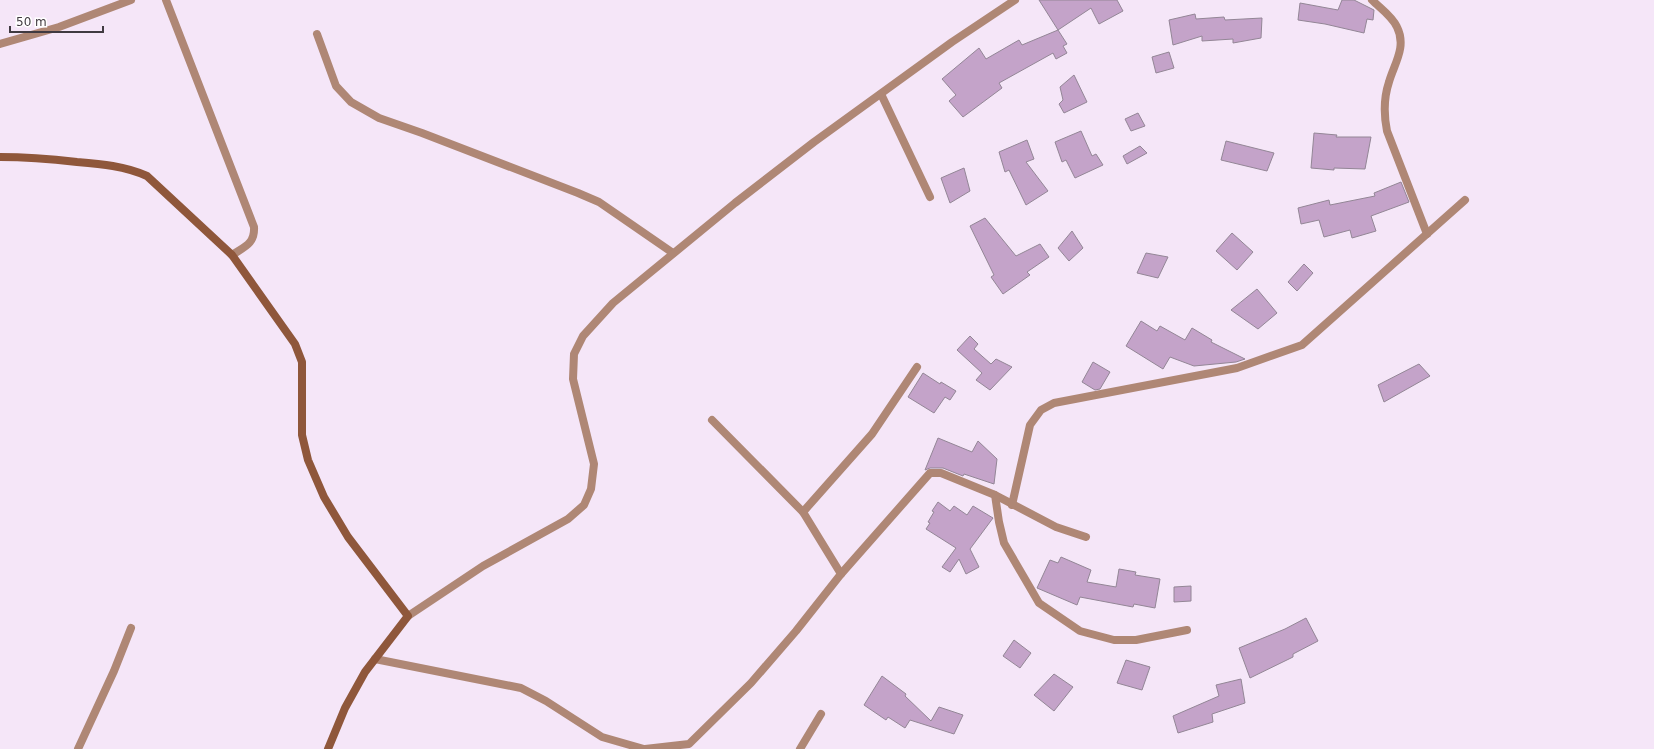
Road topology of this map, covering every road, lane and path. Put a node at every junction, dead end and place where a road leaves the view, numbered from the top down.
1 (131, 0) edge
2 (166, 0) edge
3 (1015, 0) edge
4 (1372, 0) edge
5 (317, 34) dead end
6 (0, 44) edge
7 (881, 94) junction
8 (0, 157) edge
9 (930, 197) dead end
10 (1465, 200) dead end
11 (1427, 234) junction
12 (673, 253) junction
13 (232, 256) junction
14 (917, 367) dead end
15 (712, 420) dead end
16 (995, 495) junction
17 (1012, 505) junction
18 (803, 512) junction
19 (1086, 537) dead end
20 (841, 574) junction
21 (408, 616) junction
22 (131, 628) dead end
23 (1187, 630) dead end
24 (375, 659) junction
25 (821, 714) dead end
26 (692, 746) edge
27 (78, 749) edge
28 (328, 749) edge
29 (645, 749) edge
30 (800, 749) edge

1 - 6 street
2 - 13 street
3 - 7 street
4 - 11 street
5 - 12 street
7 - 9 street
7 - 12 street
8 - 13 street
10 - 11 street
11 - 17 street
12 - 21 street
13 - 21 street
14 - 18 street
15 - 18 street
16 - 17 street
16 - 20 street
16 - 23 street
17 - 19 street
18 - 20 street
20 - 26 street
21 - 24 street
22 - 27 street
24 - 28 street
24 - 29 street
25 - 30 street
26 - 29 street

